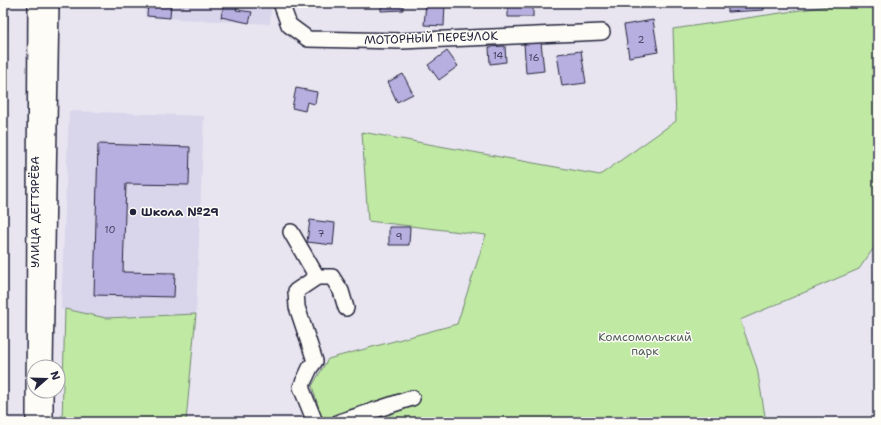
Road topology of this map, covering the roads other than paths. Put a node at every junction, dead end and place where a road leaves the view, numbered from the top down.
1 (36, 3) edge
2 (51, 3) edge
3 (281, 3) edge
4 (602, 32) dead end
5 (291, 232) dead end
6 (317, 277) junction
7 (346, 308) dead end
8 (46, 359) edge
9 (412, 398) dead end
10 (45, 399) edge
11 (34, 422) edge
12 (45, 422) edge
13 (315, 422) edge
14 (339, 422) edge

1 - 11 street, УЛИЦА ДЕГТЯРЁВА
2 - 8 street, УЛИЦА ДЕГТЯРЁВА
3 - 4 street, МОТОРНЫЙ ПЕРЕУЛОК
5 - 6 street
6 - 7 street
6 - 13 street
9 - 14 street
10 - 12 street

